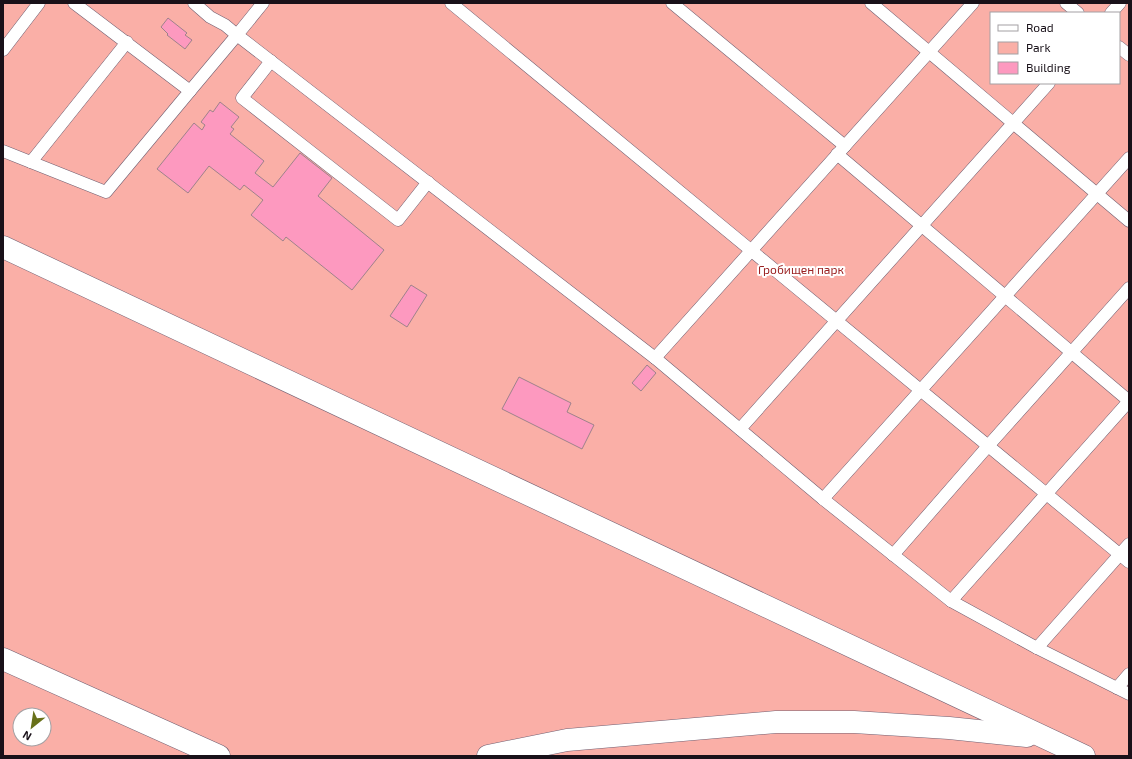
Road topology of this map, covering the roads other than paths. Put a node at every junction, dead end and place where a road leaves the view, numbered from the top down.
1 (39, 3) edge
2 (74, 3) edge
3 (194, 3) edge
4 (451, 3) edge
5 (672, 3) edge
6 (871, 3) edge
7 (973, 3) edge
8 (1066, 3) edge
9 (1120, 3) edge
10 (258, 5) edge
11 (1077, 12) edge
12 (1112, 12) edge
13 (237, 35) junction
14 (127, 42) junction
15 (1120, 48) edge
16 (3, 50) edge
17 (929, 52) junction
18 (1129, 55) edge
19 (271, 61) junction
20 (1047, 84) edge
21 (190, 91) junction
22 (1013, 122) junction
23 (841, 150) junction
24 (3, 151) edge
25 (1129, 158) edge
26 (31, 162) junction
27 (428, 182) junction
28 (1097, 194) junction
29 (1129, 221) edge
30 (922, 225) junction
31 (3, 247) edge
32 (751, 251) junction
33 (1129, 288) edge
34 (1005, 296) junction
35 (836, 321) junction
36 (1072, 353) junction
37 (655, 358) junction
38 (920, 390) junction
39 (1129, 401) edge
40 (740, 429) junction
41 (988, 446) junction
42 (1046, 494) junction
43 (823, 499) junction
44 (1129, 544) edge
45 (893, 554) junction
46 (1124, 558) edge
47 (951, 601) junction
48 (1037, 648) junction
49 (3, 659) edge
50 (1129, 674) edge
51 (1117, 688) junction
52 (1129, 694) edge
53 (1044, 738) junction
54 (219, 756) edge
55 (488, 756) edge
56 (1084, 756) edge

1 - 16 lane
2 - 14 lane
3 - 13 lane
4 - 32 lane
5 - 23 lane
6 - 17 lane
7 - 17 lane
8 - 11 lane
9 - 12 lane
10 - 13 lane
13 - 19 lane
13 - 21 lane
14 - 21 lane
14 - 26 lane
15 - 18 lane
17 - 22 lane
17 - 23 lane
19 - 27 lane
19 - 27 lane
20 - 22 lane
21 - 26 lane
22 - 28 lane
22 - 30 lane
23 - 30 lane
23 - 32 lane
24 - 26 lane
25 - 28 lane
27 - 37 lane
28 - 29 lane
28 - 34 lane
30 - 34 lane
30 - 35 lane
31 - 53 street
32 - 35 lane
32 - 37 lane
33 - 36 lane
34 - 36 lane
34 - 38 lane
35 - 38 lane
35 - 40 lane
36 - 39 lane
36 - 41 lane
37 - 40 lane
38 - 41 lane
38 - 43 lane
39 - 42 lane
40 - 43 lane
41 - 42 lane
41 - 45 lane
42 - 46 lane
42 - 47 lane
43 - 45 lane
44 - 46 lane
45 - 47 lane
46 - 48 lane
47 - 48 lane
48 - 51 lane
49 - 54 street
50 - 51 lane
51 - 52 lane
53 - 55 street
53 - 56 street

